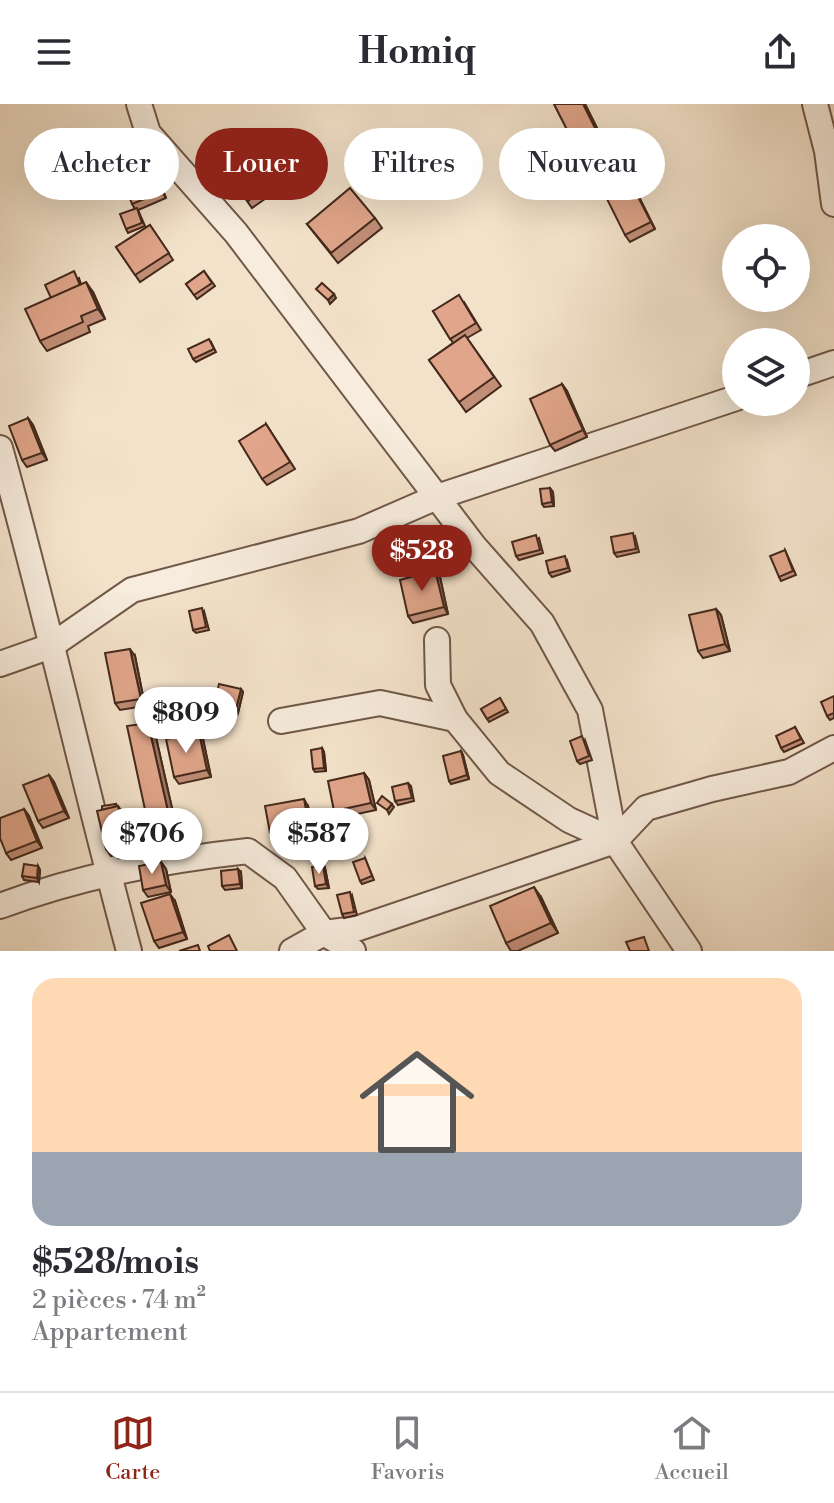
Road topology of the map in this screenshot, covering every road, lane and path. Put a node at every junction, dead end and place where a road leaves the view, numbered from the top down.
1 (139, 104) edge
2 (815, 104) edge
3 (834, 204) edge
4 (834, 363) edge
5 (810, 371) edge
6 (722, 403) edge
7 (0, 448) edge
8 (437, 497) junction
9 (437, 640) dead end
10 (51, 646) junction
11 (0, 664) edge
12 (455, 719) junction
13 (281, 721) dead end
14 (834, 748) edge
15 (615, 841) junction
16 (108, 873) junction
17 (0, 906) edge
18 (324, 933) junction
19 (129, 951) edge
20 (292, 951) edge
21 (353, 951) edge
22 (689, 951) edge

1 - 8 street
2 - 3 street
4 - 5 street
6 - 8 street
7 - 10 street
8 - 10 street
8 - 15 street
9 - 12 street
10 - 11 street
10 - 16 street
12 - 13 street
12 - 15 street
14 - 15 street
15 - 18 street
15 - 22 street
16 - 17 street
16 - 18 street
16 - 19 street
18 - 20 street
18 - 21 street

